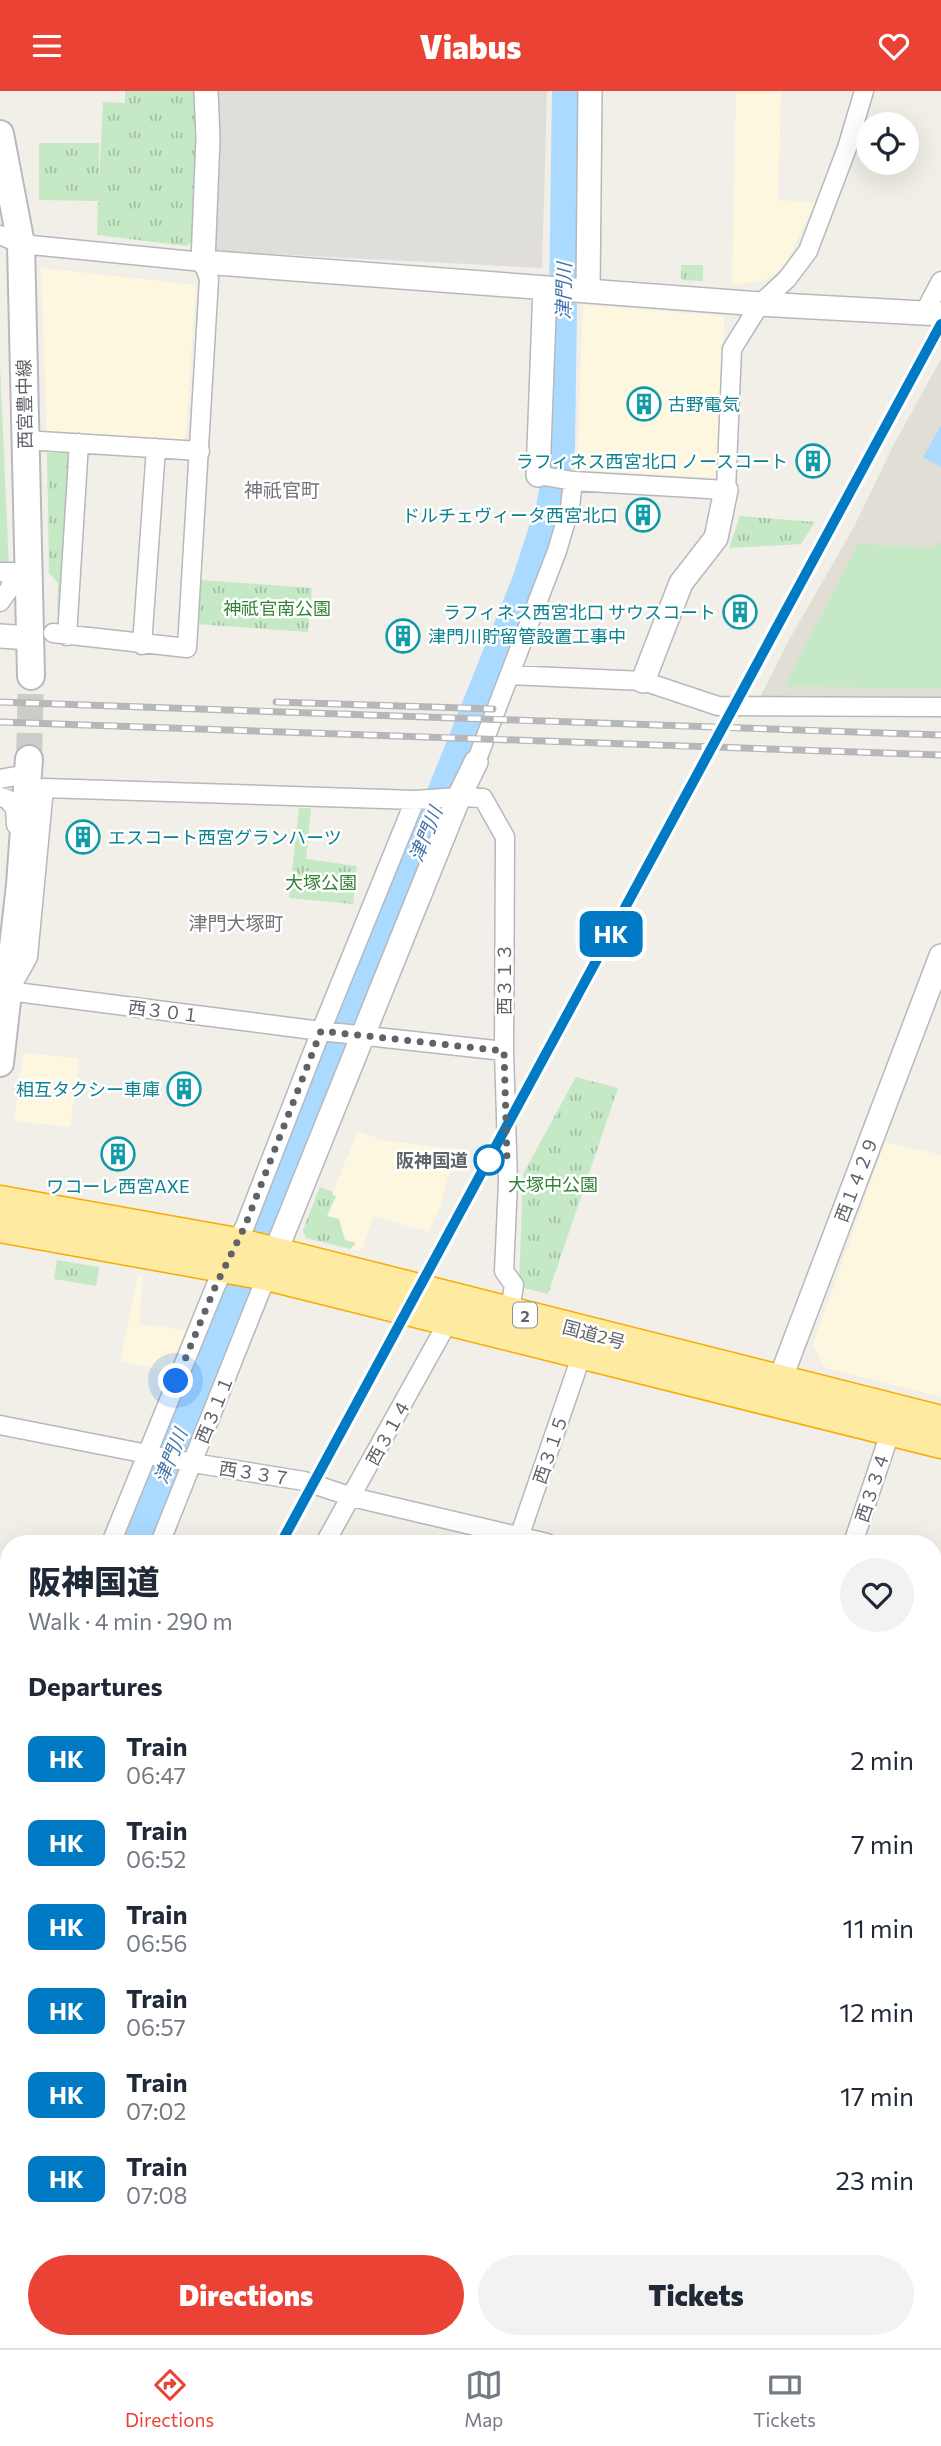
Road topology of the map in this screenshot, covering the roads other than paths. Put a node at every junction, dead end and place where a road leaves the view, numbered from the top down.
1 (205, 91) edge
2 (590, 91) edge
3 (864, 91) edge
4 (1, 140) edge
5 (10, 239) edge
6 (203, 262) junction
7 (941, 281) edge
8 (566, 289) junction
9 (760, 304) junction
10 (933, 314) edge
11 (24, 440) junction
12 (79, 443) junction
13 (156, 448) junction
14 (200, 451) junction
15 (538, 475) joint
16 (573, 481) junction
17 (726, 490) junction
18 (0, 572) edge
19 (0, 602) edge
20 (0, 636) edge
21 (50, 636) junction
22 (142, 645) junction
23 (510, 675) junction
24 (31, 676) tunnel mouth
25 (643, 681) junction
26 (941, 707) edge
27 (476, 762) joint
28 (34, 774) junction
29 (0, 779) edge
30 (0, 797) edge
31 (455, 797) junction
32 (418, 800) junction
33 (941, 956) edge
34 (4, 990) edge
35 (324, 1031) junction
36 (359, 1035) junction
37 (504, 1051) junction
38 (0, 1063) edge
39 (0, 1202) edge
40 (0, 1227) edge
41 (251, 1259) junction
42 (510, 1311) junction
43 (449, 1320) junction
44 (582, 1355) junction
45 (778, 1392) junction
46 (941, 1421) edge
47 (0, 1425) edge
48 (891, 1430) junction
49 (941, 1443) edge
50 (152, 1454) junction
51 (188, 1462) junction
52 (352, 1497) junction
53 (115, 1535) edge
54 (163, 1535) edge
55 (330, 1535) edge
56 (499, 1535) edge
57 (520, 1535) edge
58 (856, 1535) edge

1 - 6 street
2 - 8 street
3 - 9 street
4 - 5 main road, 西宮豊中線
5 - 6 street
5 - 11 main road, 西宮豊中線
6 - 8 street
6 - 14 street
7 - 10 street
8 - 9 street
8 - 15 street
9 - 10 street
9 - 17 street
11 - 12 street
11 - 21 main road, 西宮豊中線
12 - 13 street
12 - 21 street
13 - 14 street
13 - 22 street
14 - 22 street
15 - 16 street
16 - 17 street
16 - 23 street
17 - 25 street
18 - 19 street
20 - 21 street
21 - 22 street
21 - 24 main road, 西宮豊中線
23 - 25 street
23 - 27 street
25 - 26 street
27 - 31 street
28 - 29 street
28 - 32 street
28 - 34 main road
30 - 34 street
31 - 32 street
31 - 36 street
31 - 37 street, 西３１３
32 - 35 street
33 - 45 street, 西１４２９
34 - 35 street, 西３０１
34 - 38 main road
35 - 36 street, 西３０１
35 - 41 street
36 - 37 street, 西３０１
36 - 41 street
37 - 42 street, 西３１３
39 - 41 highway, 国道2号 / 2
40 - 41 highway, 国道2号 / 2
41 - 42 highway, 国道2号 / 2
41 - 43 highway, 国道2号 / 2
41 - 50 street
41 - 51 street, 西３１１
42 - 45 highway, 国道2号 / 2
43 - 44 highway, 国道2号 / 2
43 - 52 street, 西３１４
44 - 45 highway, 国道2号 / 2
44 - 57 street, 西３１５
45 - 46 highway, 国道2号 / 2
45 - 48 highway, 国道2号 / 2
47 - 50 street, 西３３７
48 - 49 highway, 国道2号 / 2
48 - 58 street, 西３３４
50 - 51 street, 西３３７
50 - 53 street
51 - 52 street, 西３３７
51 - 54 street, 西３１１
52 - 55 street, 西３１４
52 - 56 street, 西３３７

